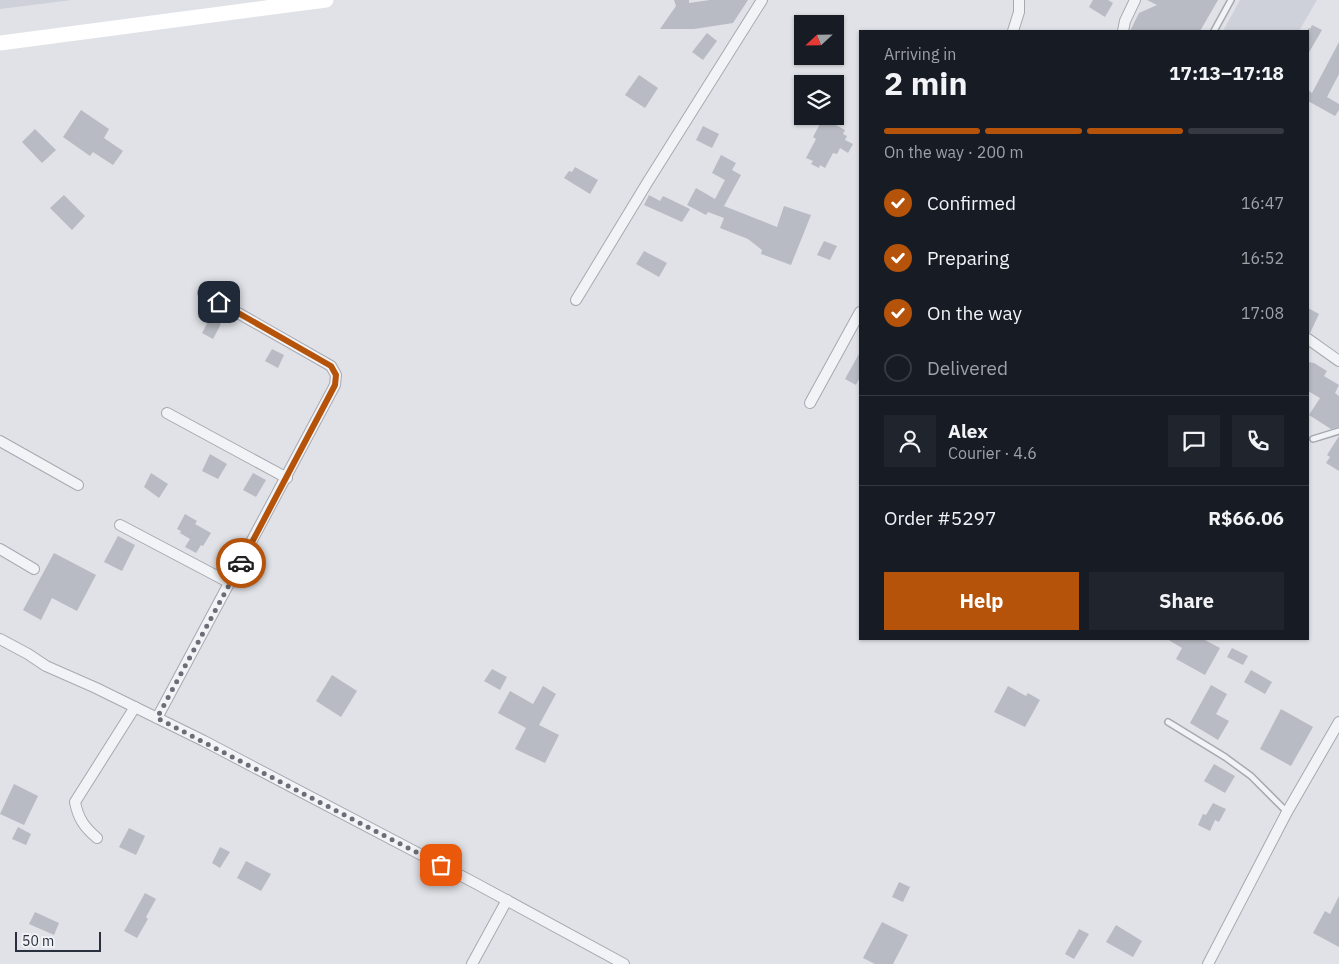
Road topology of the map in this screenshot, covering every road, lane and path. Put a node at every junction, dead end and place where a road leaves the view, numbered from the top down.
1 (326, 0) edge
2 (762, 0) edge
3 (1019, 0) edge
4 (1135, 0) edge
5 (1230, 0) edge
6 (1013, 30) edge
7 (1123, 30) edge
8 (1215, 30) edge
9 (0, 43) edge
10 (204, 293) dead end
11 (576, 300) dead end
12 (859, 314) edge
13 (1309, 340) edge
14 (1339, 361) edge
15 (810, 403) dead end
16 (167, 413) dead end
17 (1339, 431) edge
18 (1313, 440) dead end
19 (0, 441) edge
20 (286, 478) junction
21 (78, 485) dead end
22 (120, 525) dead end
23 (0, 550) edge
24 (34, 569) dead end
25 (230, 583) junction
26 (0, 639) edge
27 (135, 707) junction
28 (157, 718) junction
29 (1168, 722) dead end
30 (1339, 722) edge
31 (1287, 812) junction
32 (97, 838) dead end
33 (507, 900) junction
34 (472, 964) edge
35 (624, 964) edge
36 (1208, 964) edge

1 - 9 main road
2 - 11 street
3 - 6 street
4 - 7 street
5 - 8 lane
10 - 20 street
12 - 15 street
13 - 14 street
16 - 20 street
17 - 18 lane
19 - 21 street
20 - 25 street
22 - 25 street
23 - 24 street
25 - 28 street
26 - 27 street
27 - 28 street
27 - 32 street
28 - 33 street
29 - 31 lane
30 - 31 street
31 - 36 street
33 - 34 street
33 - 35 street

